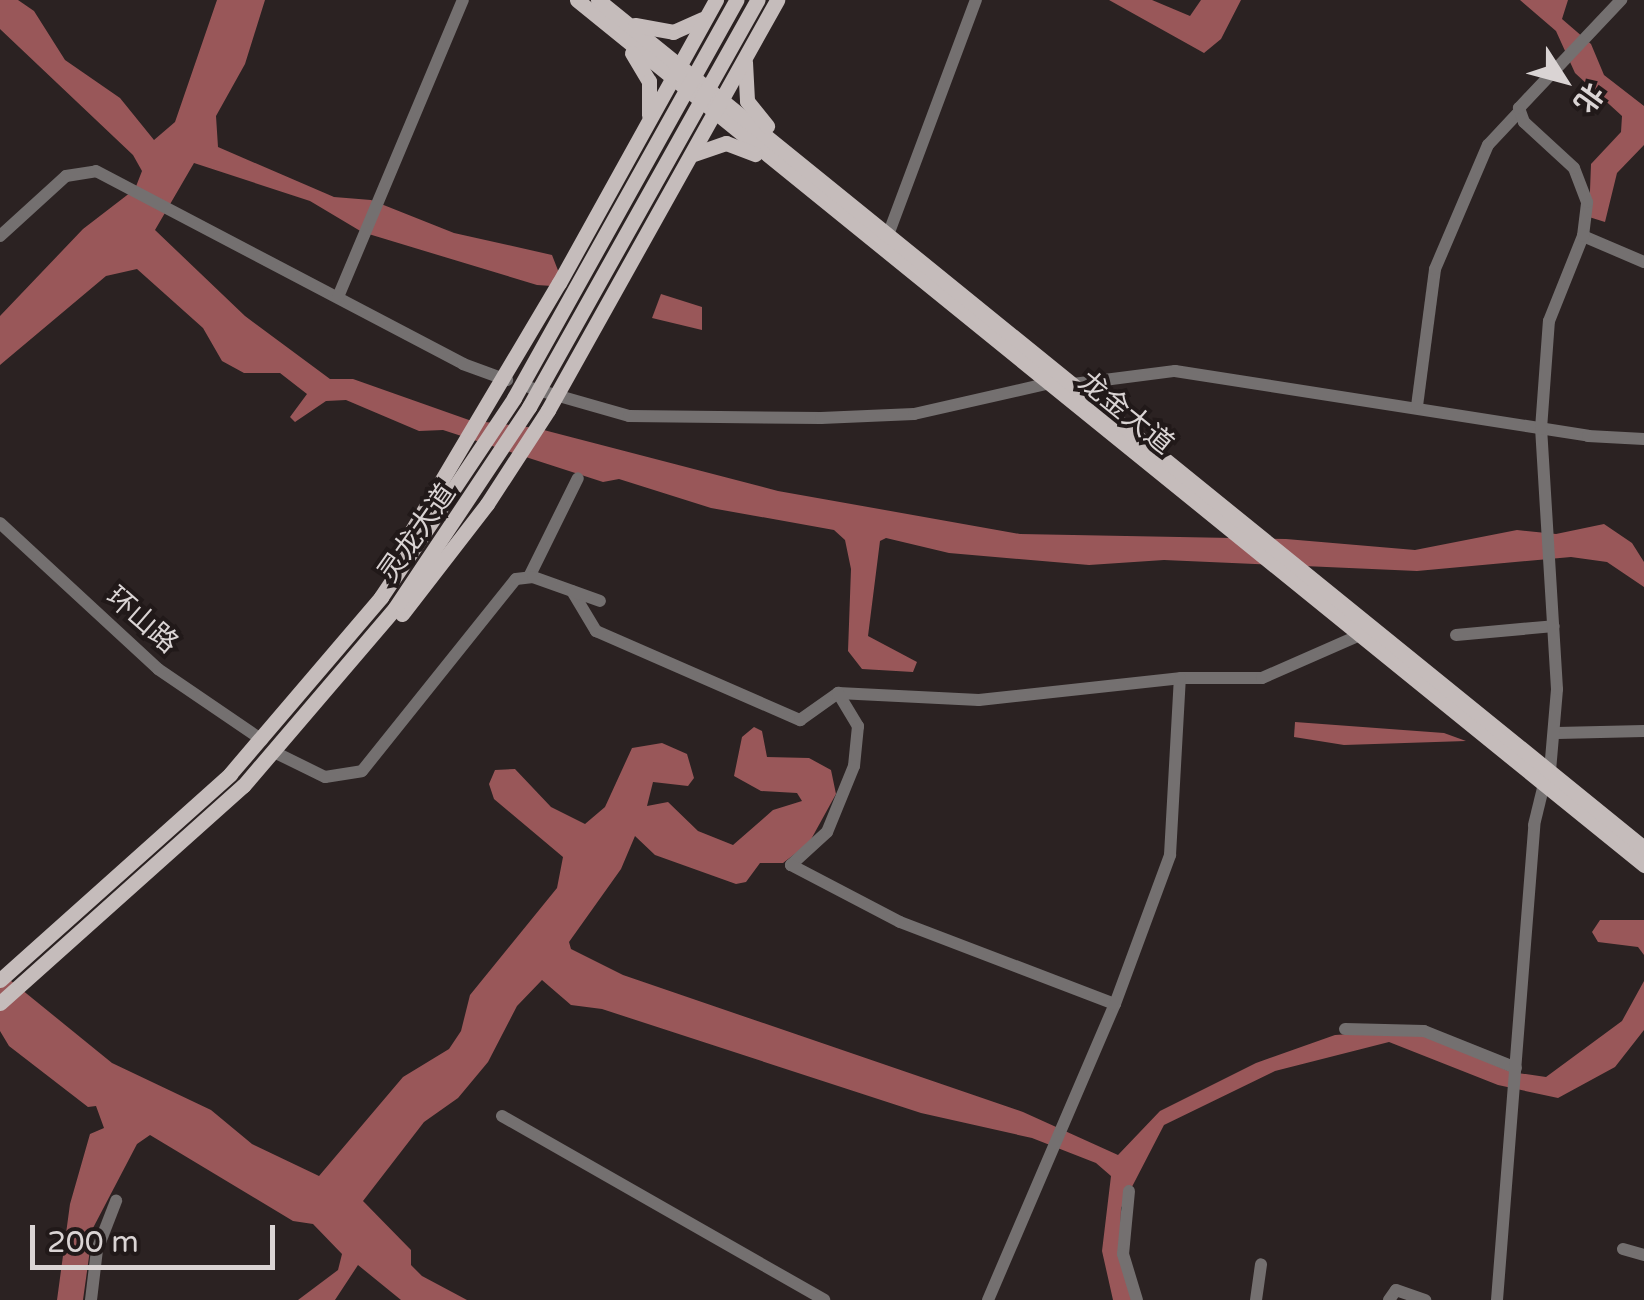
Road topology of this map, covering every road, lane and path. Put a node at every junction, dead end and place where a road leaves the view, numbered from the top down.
1 (464, 0) edge
2 (577, 0) edge
3 (598, 0) edge
4 (736, 0) edge
5 (757, 0) edge
6 (777, 0) edge
7 (976, 0) edge
8 (1621, 0) edge
9 (712, 6) edge
10 (618, 25) junction
11 (746, 55) junction
12 (676, 72) junction
13 (718, 106) junction
14 (1518, 112) junction
15 (643, 132) junction
16 (685, 165) junction
17 (836, 201) junction
18 (888, 234) junction
19 (0, 236) edge
20 (1583, 236) junction
21 (1644, 262) edge
22 (338, 298) junction
23 (1050, 383) junction
24 (1072, 384) junction
25 (1418, 406) junction
26 (1541, 429) junction
27 (1644, 439) edge
28 (578, 478) dead end
29 (472, 512) junction
30 (0, 523) edge
31 (1252, 538) junction
32 (529, 577) junction
33 (1304, 580) junction
34 (572, 591) junction
35 (600, 601) dead end
36 (1554, 626) junction
37 (1360, 634) junction
38 (1456, 636) dead end
39 (1180, 678) junction
40 (838, 693) junction
41 (292, 706) junction
42 (1644, 732) edge
43 (1557, 733) junction
44 (262, 740) junction
45 (274, 752) junction
46 (1547, 777) junction
47 (1642, 855) edge
48 (0, 980) edge
49 (0, 1003) edge
50 (1115, 1004) junction
51 (1346, 1029) dead end
52 (1516, 1070) junction
53 (502, 1116) dead end
54 (1129, 1191) dead end
55 (116, 1202) dead end
56 (1623, 1249) dead end
57 (1644, 1255) edge
58 (1261, 1264) dead end
59 (90, 1300) edge
60 (824, 1300) edge
61 (988, 1300) edge
62 (1137, 1300) edge
63 (1256, 1300) edge
64 (1389, 1300) edge
65 (1425, 1300) edge
66 (1497, 1300) edge

1 - 22 street
2 - 10 main road, 龙金大道
3 - 10 main road, 龙金大道
4 - 41 main road, 灵龙大道
5 - 29 main road, 灵龙大道
6 - 11 main road
7 - 18 street
8 - 14 street
9 - 10 main road
9 - 12 main road
10 - 12 main road, 龙金大道
10 - 15 main road
11 - 13 main road
11 - 17 main road
12 - 13 main road, 龙金大道
12 - 15 main road
13 - 16 main road
13 - 17 main road, 龙金大道
14 - 20 street
14 - 25 street
15 - 41 main road
16 - 17 main road
16 - 29 main road
17 - 18 main road, 龙金大道
17 - 23 main road, 龙金大道
18 - 24 main road, 龙金大道
19 - 22 street
20 - 21 street
20 - 26 street
22 - 23 street
23 - 31 main road, 龙金大道
24 - 25 street
24 - 31 main road, 龙金大道
25 - 26 street
26 - 27 street
26 - 36 street
28 - 32 street
29 - 45 main road
30 - 44 street, 环山路
31 - 33 main road, 龙金大道
32 - 34 street
32 - 45 street
33 - 37 main road, 龙金大道
33 - 46 main road, 龙金大道
34 - 35 street
34 - 40 street
36 - 38 street
36 - 43 street
37 - 39 street
37 - 46 main road, 龙金大道
39 - 40 street
39 - 50 street
40 - 50 street
41 - 44 main road, 灵龙大道
42 - 43 street
43 - 46 street
44 - 48 main road, 灵龙大道
45 - 49 main road
46 - 47 main road, 龙金大道
46 - 52 street
50 - 61 street
51 - 52 street
52 - 66 street
53 - 60 street
54 - 62 street
55 - 59 street
56 - 57 street
58 - 63 street
64 - 65 street

